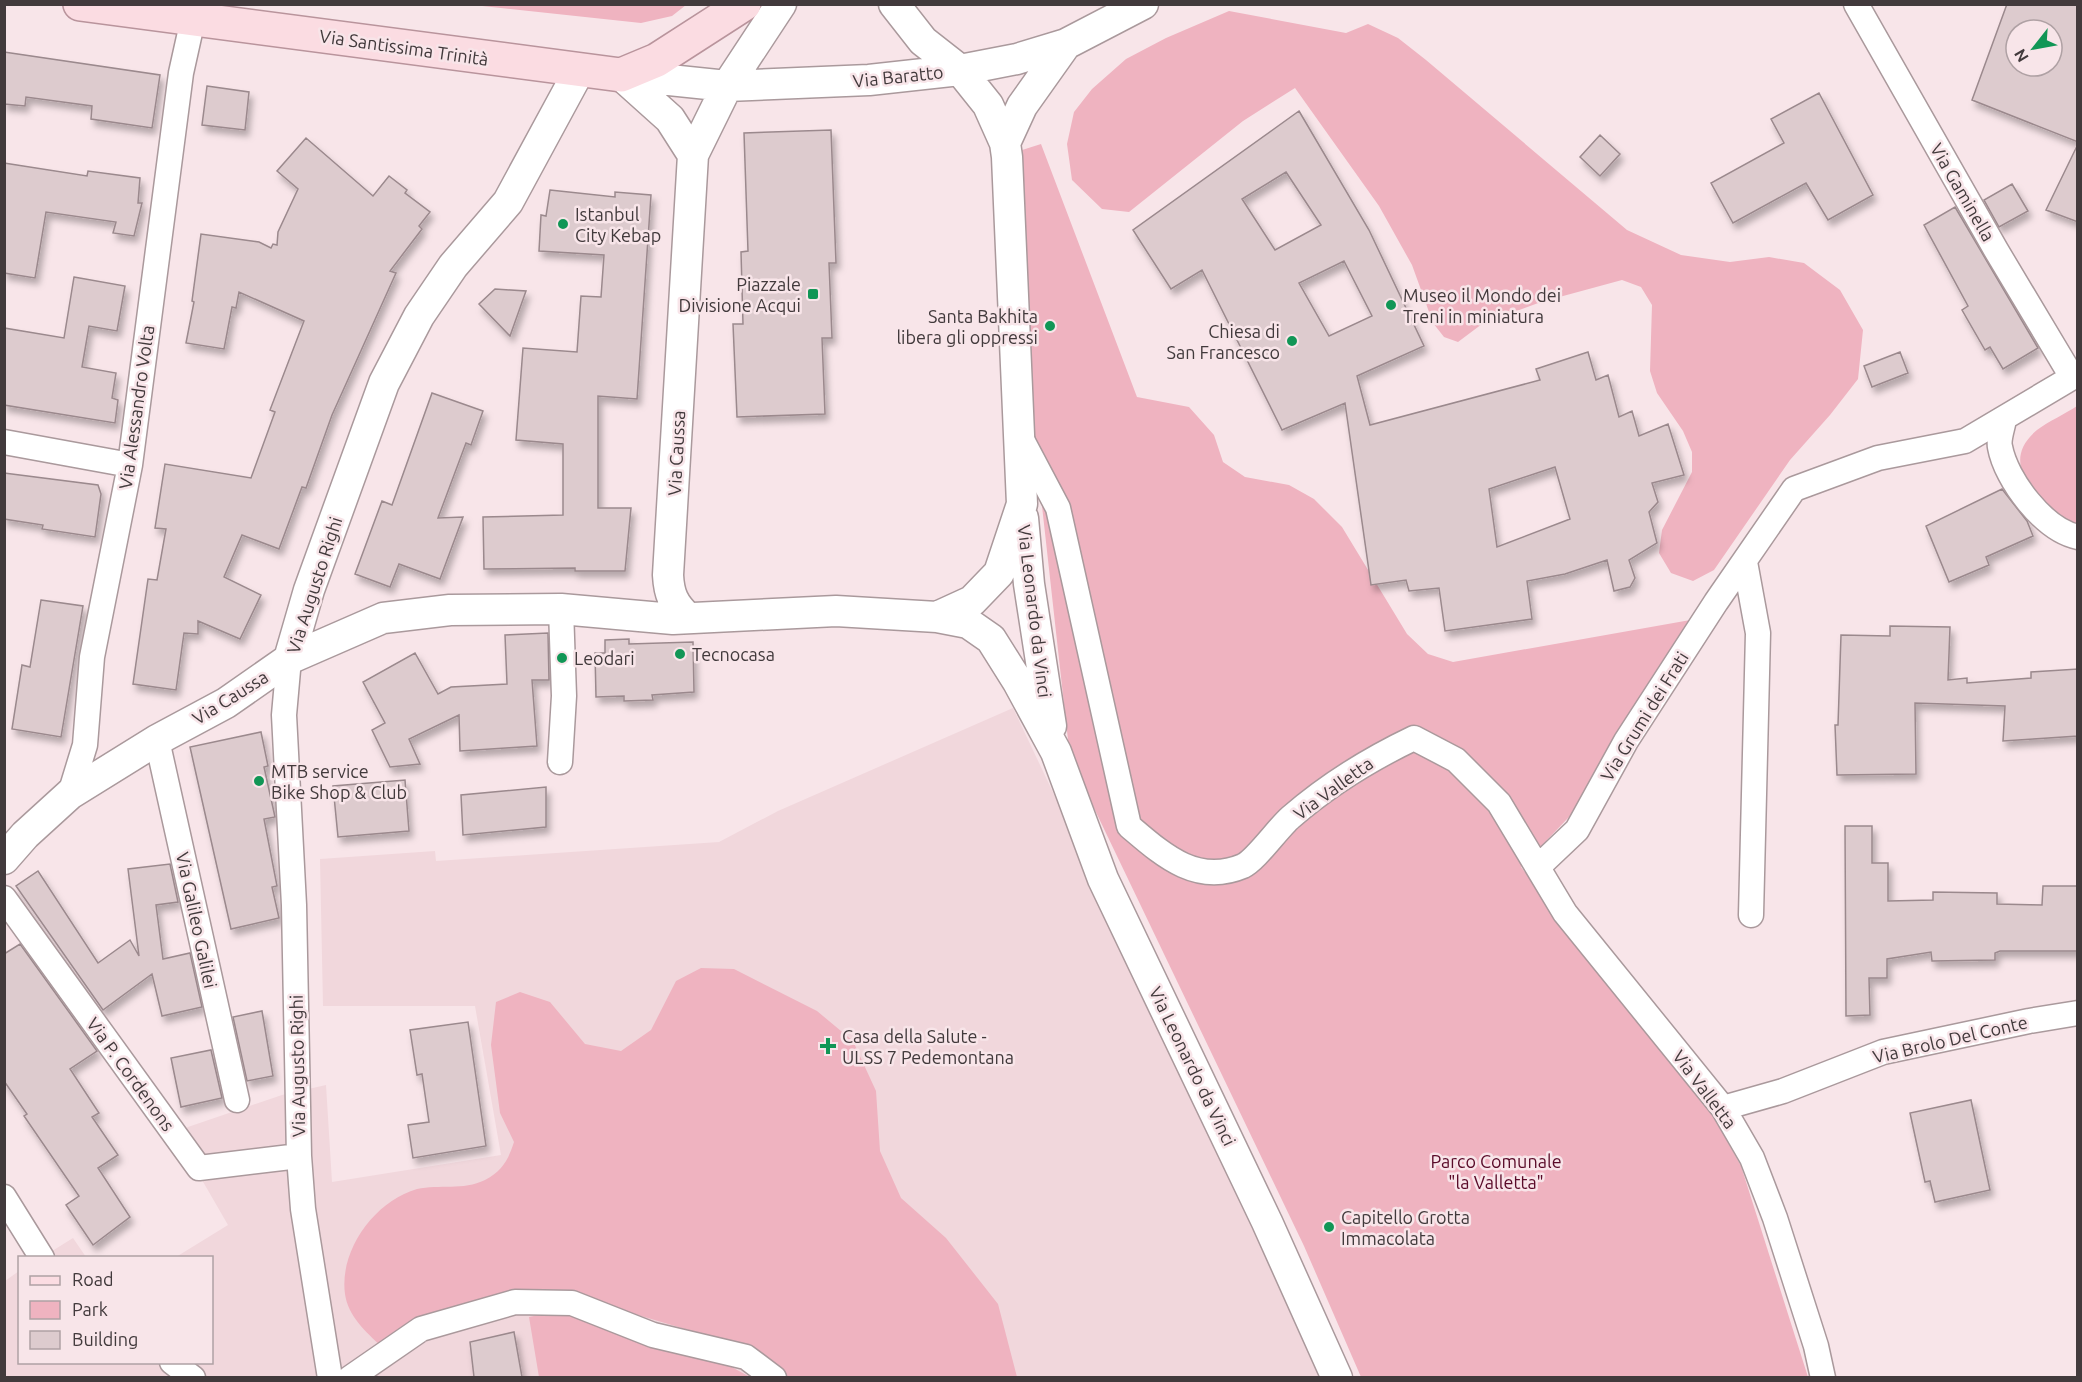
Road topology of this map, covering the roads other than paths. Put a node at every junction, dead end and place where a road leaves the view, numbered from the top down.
1 (80, 4) edge
2 (744, 4) edge
3 (781, 4) edge
4 (894, 4) edge
5 (1143, 4) edge
6 (1856, 4) edge
7 (193, 19) junction
8 (1066, 44) junction
9 (960, 70) junction
10 (579, 71) junction
11 (621, 75) junction
12 (727, 86) junction
13 (1005, 143) junction
14 (693, 155) junction
15 (2075, 375) edge
16 (2004, 419) junction
17 (1020, 435) junction
18 (4, 442) edge
19 (130, 465) junction
20 (1022, 504) junction
21 (2078, 537) edge
22 (1745, 562) junction
23 (561, 609) junction
24 (937, 617) junction
25 (688, 618) junction
26 (289, 659) junction
27 (157, 740) junction
28 (1056, 752) junction
29 (560, 762) dead end
30 (70, 794) junction
31 (4, 859) edge
32 (1539, 866) junction
33 (4, 898) edge
34 (1751, 915) dead end
35 (2078, 1013) edge
36 (237, 1100) dead end
37 (1723, 1108) junction
38 (298, 1156) junction
39 (4, 1197) edge
40 (41, 1256) edge
41 (175, 1364) edge
42 (1332, 1374) edge
43 (193, 1377) edge
44 (330, 1377) edge
45 (350, 1377) edge
46 (774, 1377) edge
47 (1823, 1377) edge

1 - 7 main road, Via Santissima Trinità
2 - 11 main road
3 - 12 street, Via Caussa
4 - 9 street
5 - 8 street, Via Baratto
6 - 15 street, Via Gaminella
7 - 10 main road, Via Santissima Trinità
7 - 19 street, Via Alessandro Volta
8 - 9 street, Via Baratto
8 - 13 street, Via Baratto
9 - 12 street, Via Baratto
9 - 13 street
10 - 11 main road, Via Santissima Trinità
10 - 26 street, Via Augusto Righi
11 - 12 street, Via Santissima Trinità
11 - 14 street
12 - 14 street, Via Caussa
13 - 17 street
14 - 25 street, Via Caussa
15 - 16 street, Via Grumi dei Frati
16 - 21 street
16 - 22 street, Via Grumi dei Frati
17 - 20 street
17 - 32 street, Via Valletta
18 - 19 street
19 - 30 street, Via Alessandro Volta
20 - 24 street
20 - 28 street, Via Leonardo da Vinci
22 - 32 street, Via Grumi dei Frati
22 - 34 street
23 - 25 street, Via Caussa
23 - 26 street, Via Caussa
23 - 29 street
24 - 25 street
24 - 28 street, Via Leonardo da Vinci
26 - 27 street, Via Caussa
26 - 38 street, Via Augusto Righi
27 - 30 street, Via Caussa
27 - 36 street, Via Galileo Galilei
28 - 42 street, Via Leonardo da Vinci
30 - 31 street, Via Caussa
32 - 37 street, Via Valletta
33 - 38 street, Via P. Cordenons
35 - 37 street, Via Brolo Del Conte
37 - 47 street, Via Valletta
38 - 44 street, Via Augusto Righi
39 - 40 street
41 - 43 street
45 - 46 street

